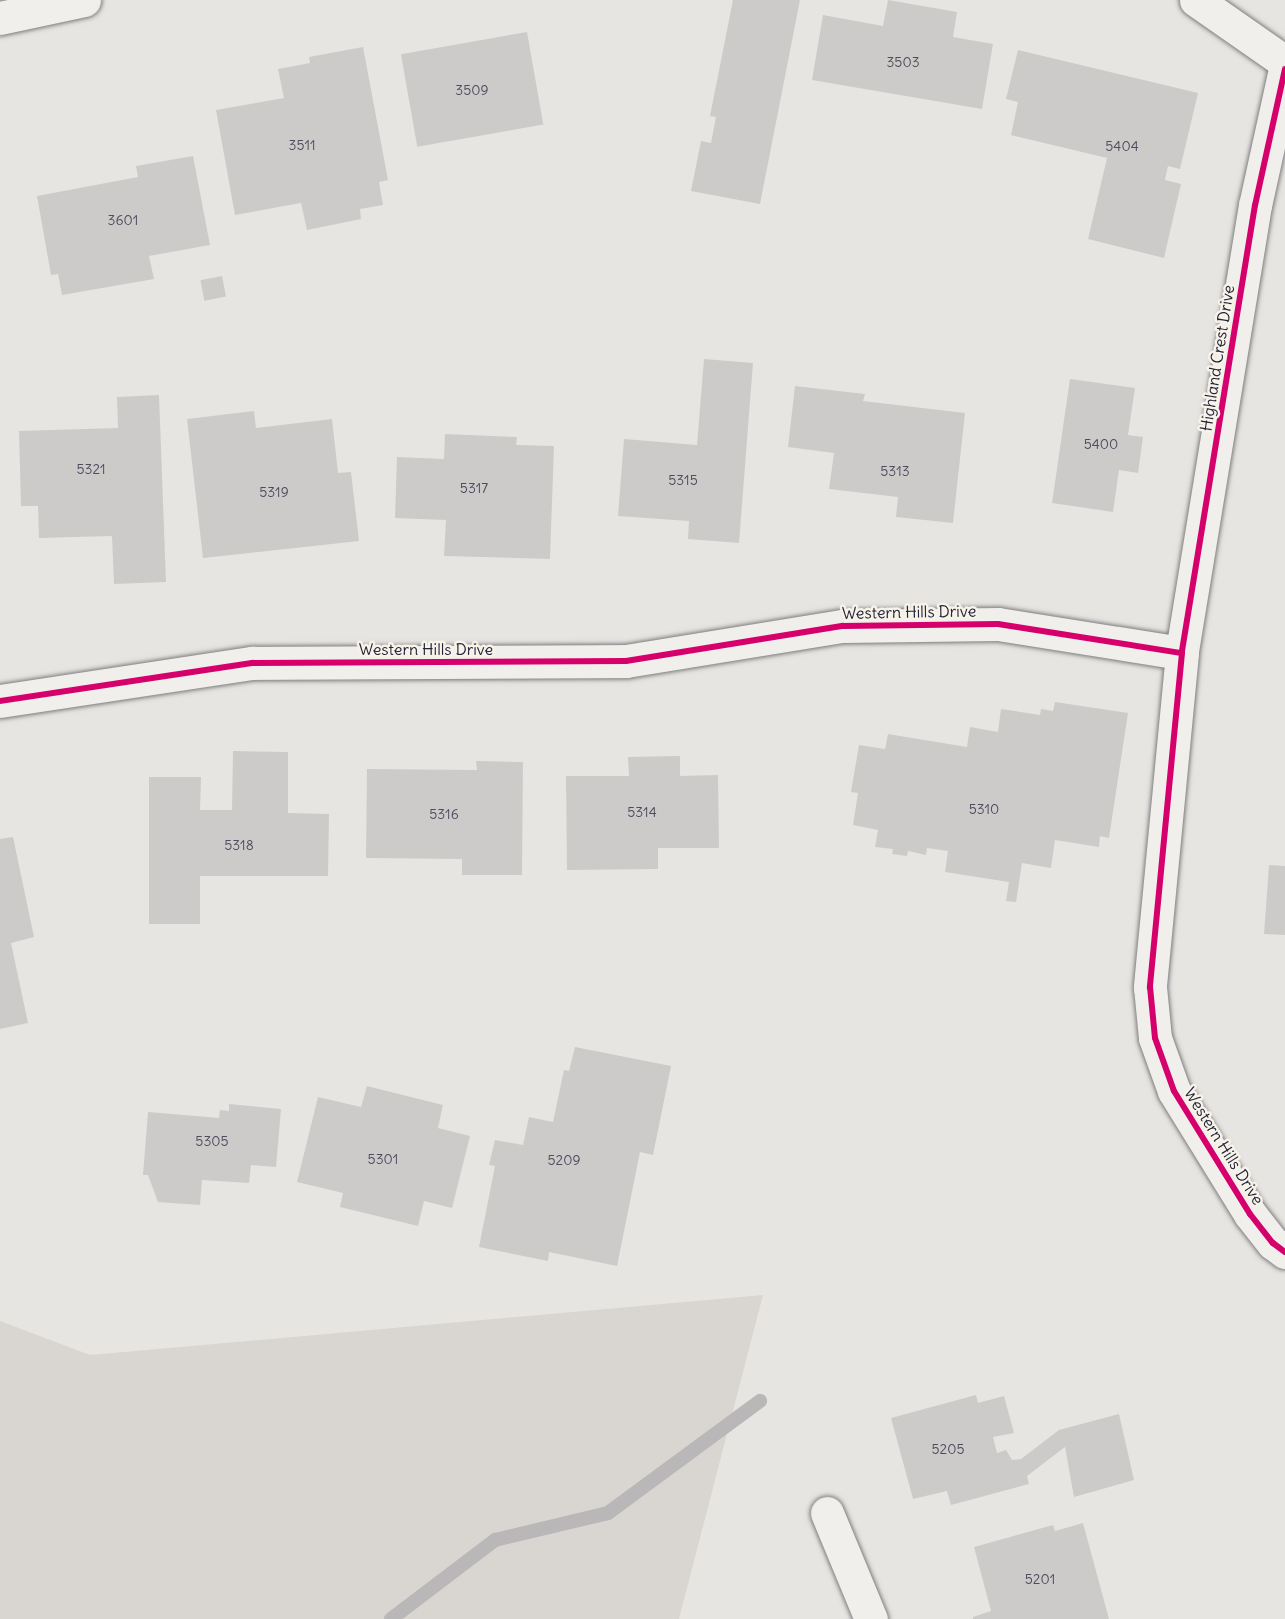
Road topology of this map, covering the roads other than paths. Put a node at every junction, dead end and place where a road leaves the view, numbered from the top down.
1 (84, 0) edge
2 (1196, 0) edge
3 (0, 18) edge
4 (1285, 62) edge
5 (1285, 69) edge
6 (1182, 653) junction
7 (0, 701) edge
8 (1285, 1252) edge
9 (827, 1513) dead end
10 (871, 1619) edge

1 - 3 street
2 - 4 street
5 - 6 street, Highland Crest Drive
6 - 7 street, Western Hills Drive
6 - 8 street, Western Hills Drive
9 - 10 street

